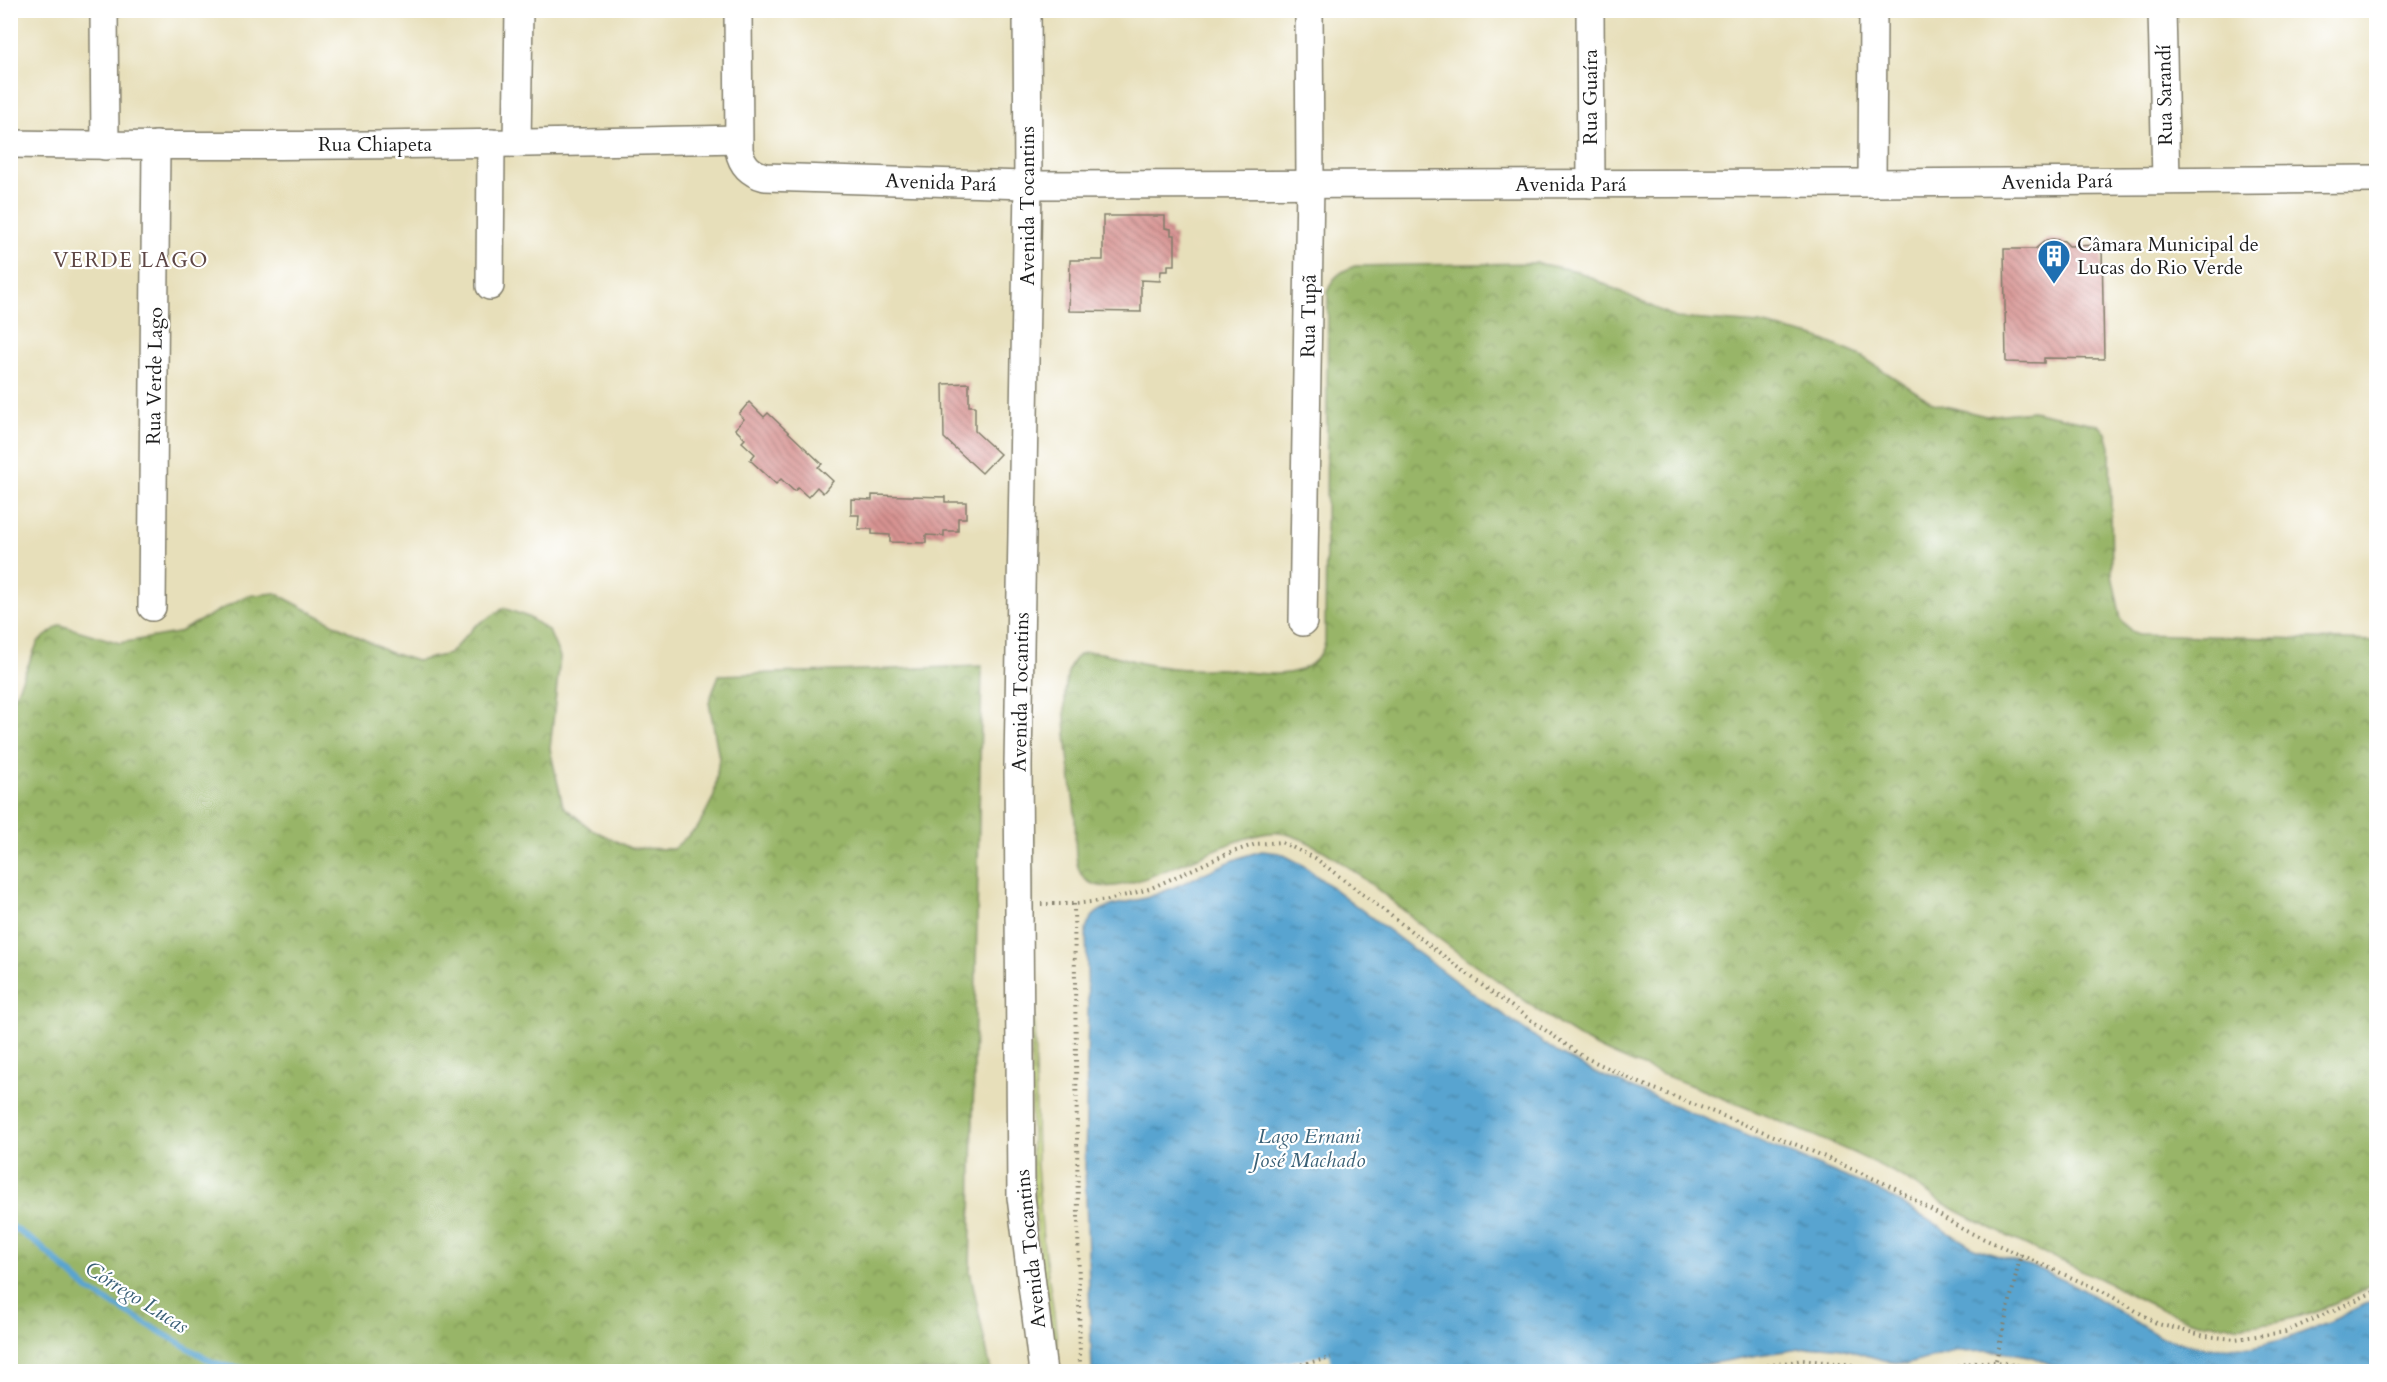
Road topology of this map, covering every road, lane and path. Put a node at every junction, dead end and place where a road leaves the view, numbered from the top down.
1 (104, 10) edge
2 (519, 10) edge
3 (738, 10) edge
4 (1027, 10) edge
5 (1309, 10) edge
6 (1590, 10) edge
7 (1873, 10) edge
8 (2162, 10) edge
9 (738, 139) junction
10 (504, 143) junction
11 (10, 144) edge
12 (156, 145) junction
13 (105, 146) junction
14 (2376, 179) edge
15 (2166, 180) junction
16 (1310, 183) junction
17 (1872, 183) junction
18 (1591, 184) junction
19 (1028, 185) junction
20 (490, 286) dead end
21 (152, 607) dead end
22 (1303, 622) dead end
23 (1074, 904) junction
24 (1018, 905) junction
25 (2021, 1254) junction
26 (2376, 1291) edge
27 (1331, 1358) dead end
28 (1996, 1360) junction
29 (1299, 1365) junction
30 (1043, 1371) edge
31 (1080, 1371) edge
32 (1266, 1371) edge
33 (1301, 1371) edge
34 (1726, 1371) edge
35 (1887, 1371) edge
36 (1934, 1371) edge
37 (2039, 1371) edge

1 - 13 street
2 - 10 street
3 - 9 street
4 - 19 street, Avenida Tocantins
5 - 16 street, Rua Tupã
6 - 18 street, Rua Guaíra
7 - 17 street
8 - 15 street, Rua Sarandí
9 - 10 street, Rua Chiapeta
9 - 19 street, Avenida Pará
10 - 12 street, Rua Chiapeta
10 - 20 street
11 - 13 street, Rua Chiapeta
12 - 13 street, Rua Chiapeta
12 - 21 street, Rua Verde Lago
14 - 15 street, Avenida Pará
15 - 17 street, Avenida Pará
16 - 18 street, Avenida Pará
16 - 19 street, Avenida Pará
16 - 22 street, Rua Tupã
17 - 18 street, Avenida Pará
19 - 24 street, Avenida Tocantins
23 - 24 path
23 - 25 path
23 - 31 path
24 - 30 street, Avenida Tocantins
25 - 26 path
25 - 28 path
27 - 29 path
28 - 36 path
28 - 37 path
29 - 32 path
29 - 33 path
34 - 35 path

